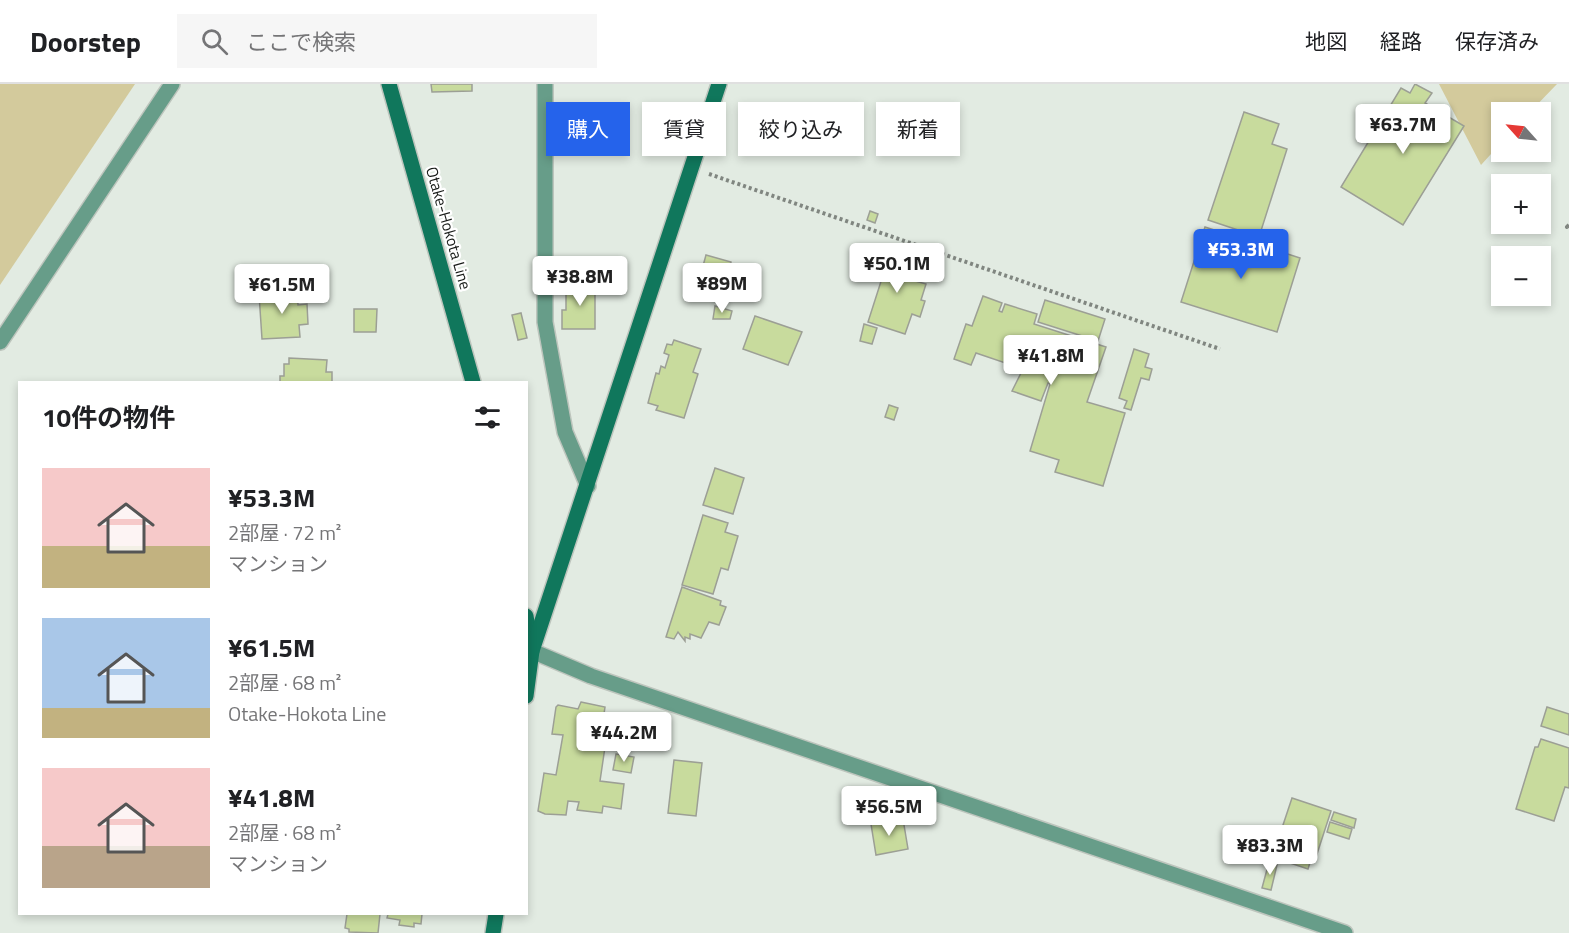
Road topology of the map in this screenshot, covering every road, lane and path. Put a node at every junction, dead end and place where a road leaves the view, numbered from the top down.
1 (172, 84) edge
2 (389, 84) edge
3 (545, 84) edge
4 (719, 84) edge
5 (692, 168) junction
6 (0, 342) edge
7 (1220, 349) dead end
8 (473, 381) edge
9 (588, 486) junction
10 (528, 628) edge
11 (532, 651) junction
12 (528, 681) edge
13 (496, 915) edge
14 (493, 933) edge
15 (1345, 933) edge

1 - 6 street
2 - 8 street, Otake-Hokota Line
3 - 9 street
4 - 5 street
5 - 7 path
5 - 9 street
9 - 11 street
10 - 11 street
11 - 12 street
11 - 15 street
13 - 14 street

